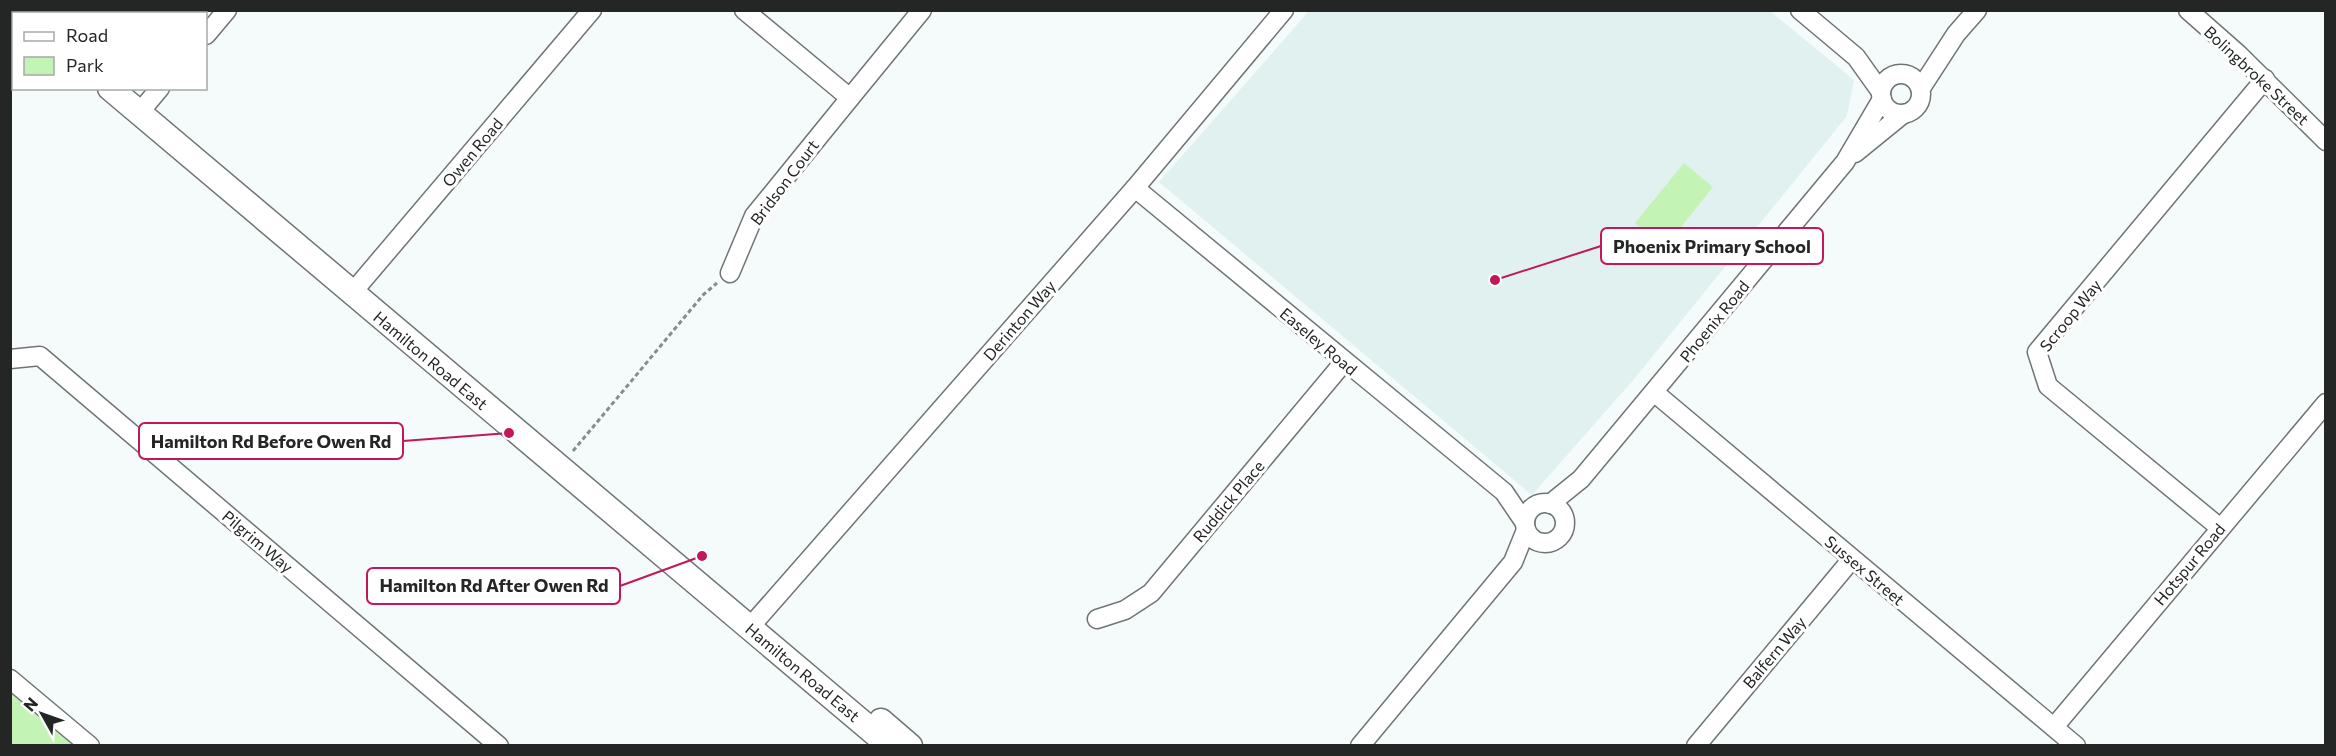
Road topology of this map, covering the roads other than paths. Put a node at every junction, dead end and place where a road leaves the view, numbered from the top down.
1 (227, 10) edge
2 (592, 10) edge
3 (744, 10) edge
4 (922, 10) edge
5 (1284, 10) edge
6 (1800, 10) edge
7 (1977, 10) edge
8 (2188, 10) edge
9 (207, 34) edge
10 (1856, 57) junction
11 (1909, 79) junction
12 (2265, 79) junction
13 (117, 90) edge
14 (1882, 95) junction
15 (145, 98) edge
16 (850, 98) junction
17 (1903, 114) junction
18 (2325, 141) edge
19 (1845, 162) junction
20 (1135, 188) junction
21 (730, 273) road end
22 (356, 288) junction
23 (10, 359) edge
24 (1344, 362) junction
25 (1654, 393) junction
26 (2325, 403) edge
27 (1581, 479) junction
28 (1504, 492) junction
29 (1546, 503) junction
30 (1564, 518) junction
31 (1525, 526) junction
32 (2219, 527) junction
33 (1546, 544) junction
34 (1852, 560) junction
35 (1513, 562) junction
36 (1097, 619) dead end
37 (754, 623) junction
38 (10, 679) edge
39 (2054, 727) junction
40 (90, 746) edge
41 (499, 746) edge
42 (890, 746) edge
43 (910, 746) edge
44 (1360, 746) edge
45 (1696, 746) edge
46 (2076, 746) edge

1 - 9 street
2 - 22 street, Owen Road
3 - 16 street
4 - 16 street, Bridson Court
5 - 20 street, Derinton Way
6 - 10 street
7 - 11 street
8 - 12 street, Bolingbroke Street
10 - 11 street
10 - 14 street
11 - 14 street
11 - 17 street
12 - 18 street, Bolingbroke Street
12 - 32 street, Scroop Way
13 - 15 main road, Hamilton Road East
14 - 17 street
14 - 19 street, Phoenix Road
15 - 22 main road, Hamilton Road East
16 - 21 street, Bridson Court
17 - 19 street, Phoenix Road
19 - 25 street, Phoenix Road
20 - 24 street, Easeley Road
20 - 37 street, Derinton Way
22 - 37 main road, Hamilton Road East
23 - 41 street, Pilgrim Way
24 - 28 street, Easeley Road
24 - 36 street, Ruddick Place
25 - 27 street, Phoenix Road
25 - 34 street, Sussex Street
26 - 32 street, Hotspur Road
27 - 29 street, Phoenix Road
27 - 30 street, Phoenix Road
28 - 29 street, Easeley Road
28 - 31 street, Easeley Road
29 - 30 street
29 - 31 street
30 - 33 street
31 - 33 street
31 - 35 street
32 - 39 street, Hotspur Road
33 - 35 street
34 - 39 street, Sussex Street
34 - 45 street, Balfern Way
35 - 44 street
37 - 42 main road, Hamilton Road East
37 - 43 main road, Hamilton Road East
38 - 40 street
39 - 46 street, Sussex Street

